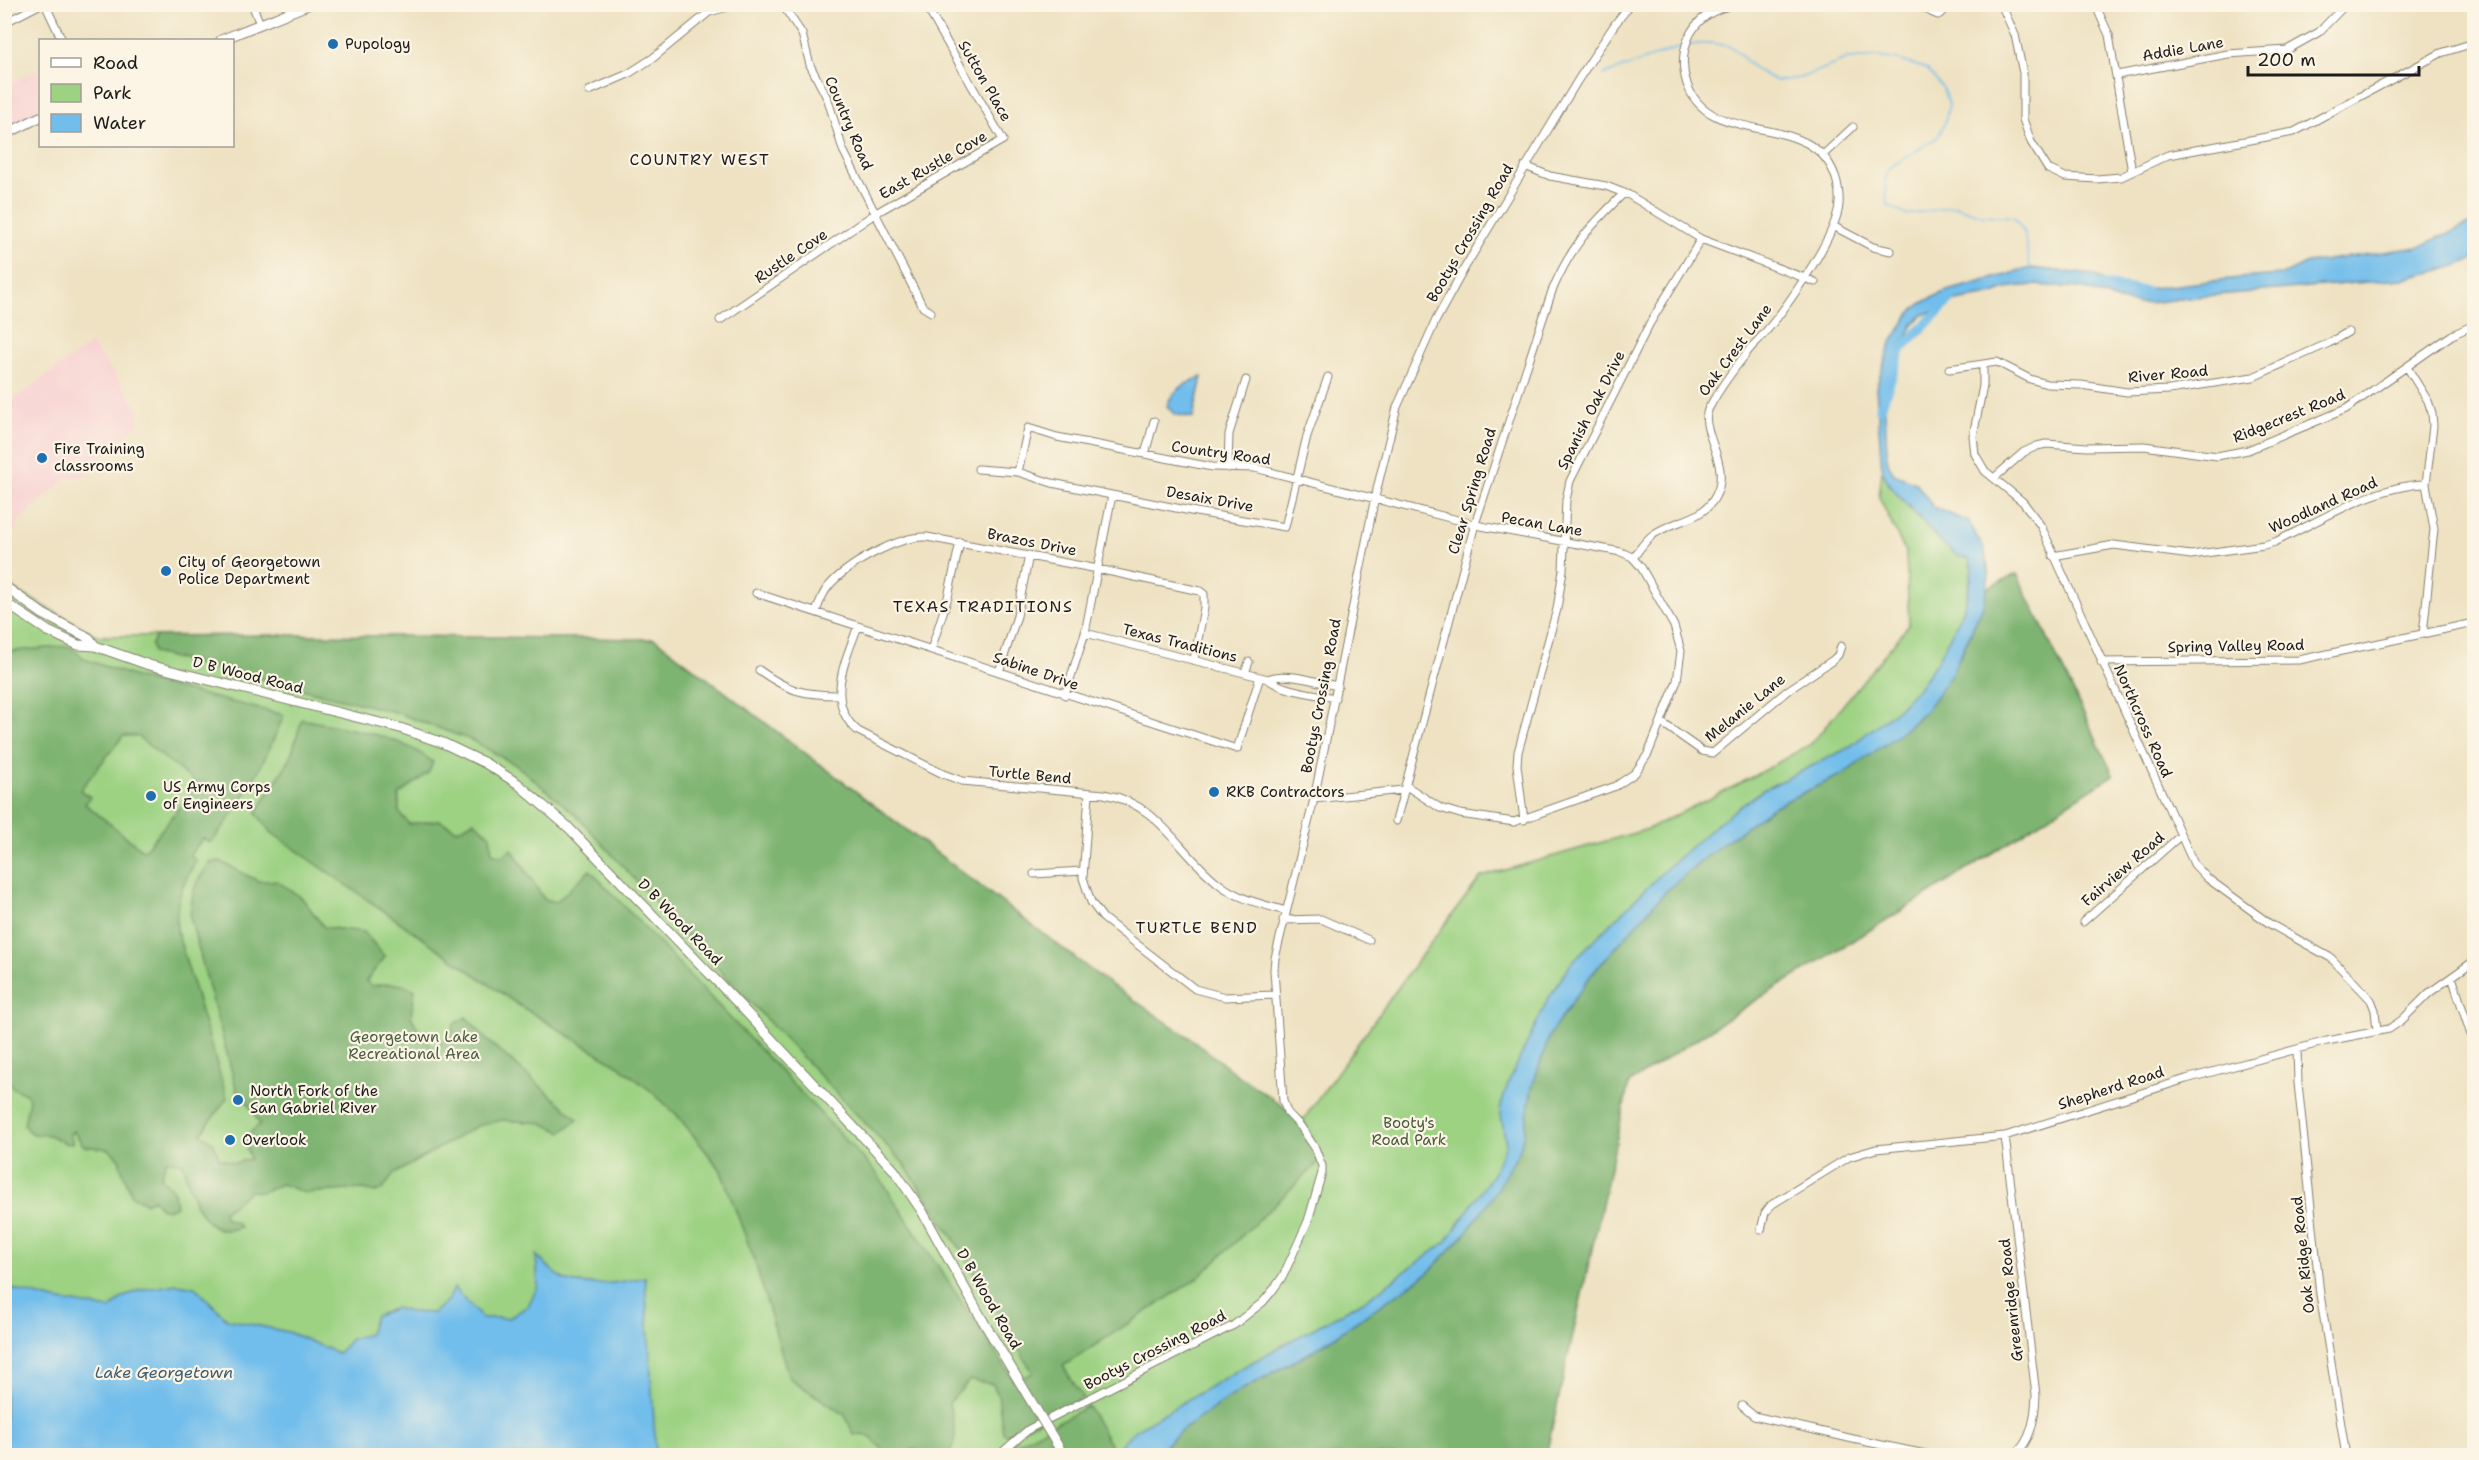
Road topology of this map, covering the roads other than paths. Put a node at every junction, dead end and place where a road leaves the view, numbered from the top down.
1 (43, 4) edge
2 (252, 4) edge
3 (310, 4) edge
4 (739, 4) edge
5 (782, 4) edge
6 (936, 4) edge
7 (1631, 4) edge
8 (1737, 4) edge
9 (1918, 4) edge
10 (1945, 4) edge
11 (2001, 4) edge
12 (2095, 4) edge
13 (2346, 4) edge
14 (927, 7) edge
15 (1930, 8) edge
16 (4, 23) edge
17 (260, 24) junction
18 (61, 39) edge
19 (223, 39) edge
20 (2475, 43) edge
21 (2117, 75) junction
22 (589, 91) dead end
23 (39, 118) edge
24 (1853, 127) dead end
25 (4, 135) edge
26 (1003, 140) joint
27 (1823, 154) junction
28 (1525, 166) junction
29 (2132, 172) junction
30 (1624, 193) junction
31 (876, 213) junction
32 (1833, 226) junction
33 (1701, 239) junction
34 (1891, 251) dead end
35 (1804, 277) junction
36 (1815, 282) dead end
37 (931, 312) dead end
38 (720, 320) dead end
39 (2475, 325) edge
40 (2348, 332) dead end
41 (1983, 365) junction
42 (2407, 367) junction
43 (1949, 369) dead end
44 (1328, 377) dead end
45 (1246, 380) dead end
46 (1154, 421) dead end
47 (1145, 454) junction
48 (1228, 468) junction
49 (978, 469) dead end
50 (1018, 472) junction
51 (1994, 478) junction
52 (1295, 480) junction
53 (2426, 484) junction
54 (1112, 495) junction
55 (1375, 497) junction
56 (1475, 524) junction
57 (1564, 541) junction
58 (960, 542) junction
59 (1029, 555) junction
60 (2053, 556) junction
61 (1633, 558) junction
62 (1098, 569) junction
63 (4, 586) edge
64 (756, 592) dead end
65 (4, 602) edge
66 (28, 604) junction
67 (816, 612) junction
68 (24, 615) junction
69 (2475, 623) edge
70 (858, 626) junction
71 (1085, 633) junction
72 (2423, 634) junction
73 (95, 646) junction
74 (1841, 646) dead end
75 (931, 650) junction
76 (1194, 660) junction
77 (1248, 663) dead end
78 (2102, 663) junction
79 (759, 670) dead end
80 (999, 672) junction
81 (1245, 674) junction
82 (1260, 678) junction
83 (1268, 679) junction
84 (1338, 686) junction
85 (839, 695) junction
86 (1065, 695) junction
87 (1335, 698) junction
88 (1661, 722) junction
89 (1404, 787) junction
90 (1089, 794) junction
91 (1314, 799) junction
92 (1524, 820) junction
93 (1396, 821) dead end
94 (2180, 836) junction
95 (1082, 871) junction
96 (1034, 874) dead end
97 (1286, 911) junction
98 (1283, 920) junction
99 (2083, 922) dead end
100 (1369, 940) dead end
101 (2475, 961) edge
102 (2452, 977) junction
103 (1275, 995) junction
104 (2377, 1031) junction
105 (2475, 1044) edge
106 (2297, 1049) junction
107 (2005, 1136) junction
108 (1761, 1230) dead end
109 (1742, 1406) dead end
110 (998, 1455) edge
111 (1064, 1455) edge
112 (1935, 1455) edge
113 (2013, 1455) edge
114 (2346, 1455) edge

1 - 16 street
1 - 18 street
2 - 17 street
3 - 17 main road
4 - 22 street
5 - 31 street, Country Road
6 - 14 street
7 - 28 street, Bootys Crossing Road
8 - 27 street
9 - 15 street
10 - 15 street
11 - 29 street
12 - 21 street
13 - 21 street, Addie Lane
14 - 26 street, Sutton Place
17 - 19 main road
20 - 29 street
21 - 29 street
23 - 25 main road
24 - 27 street
26 - 31 street, East Rustle Cove
27 - 32 street, Oak Crest Lane
28 - 30 street
28 - 55 street, Bootys Crossing Road
30 - 33 street
30 - 56 street, Clear Spring Road
31 - 37 street, Country Road
31 - 38 street, Rustle Cove
32 - 34 street
32 - 35 street, Oak Crest Lane
33 - 35 street
33 - 57 street, Spanish Oak Drive
35 - 36 street
35 - 61 street, Oak Crest Lane
39 - 42 street, Ridgecrest Road
40 - 41 street, River Road
41 - 43 street, River Road
41 - 51 street, Northcross Road
42 - 51 street, Ridgecrest Road
42 - 53 street
44 - 52 street, Desaix Drive
45 - 48 street
46 - 47 street
47 - 48 street, Country Road
47 - 50 street, Country Road
48 - 52 street, Country Road
49 - 50 street, Desaix Drive
50 - 54 street, Desaix Drive
51 - 60 street, Northcross Road
52 - 54 street, Desaix Drive
52 - 55 street, Country Road
53 - 60 street, Woodland Road
53 - 72 street
54 - 62 street
55 - 56 street, Pecan Lane
55 - 84 street, Bootys Crossing Road
56 - 57 street, Pecan Lane
56 - 89 street, Clear Spring Road
57 - 61 street, Pecan Lane
57 - 92 street, Spanish Oak Drive
58 - 59 street, Brazos Drive
58 - 67 street, Brazos Drive
58 - 75 street
59 - 62 street, Brazos Drive
59 - 80 street
60 - 78 street, Northcross Road
61 - 88 street
62 - 71 street
62 - 76 street, Brazos Drive
63 - 66 main road, D B Wood Road
64 - 67 street, Sabine Drive
65 - 68 main road, D B Wood Road
66 - 68 street
66 - 73 main road, D B Wood Road
67 - 70 street, Sabine Drive
68 - 73 main road, D B Wood Road
69 - 72 street, Spring Valley Road
70 - 75 street, Sabine Drive
70 - 85 street
71 - 76 street, Texas Traditions
71 - 86 street
72 - 78 street, Spring Valley Road
73 - 111 main road, D B Wood Road, bridge
74 - 88 street, Melanie Lane
75 - 80 street, Sabine Drive
76 - 81 street, Texas Traditions
77 - 81 street
78 - 94 street, Northcross Road
79 - 85 street
80 - 86 street, Sabine Drive
81 - 82 street, Texas Traditions
82 - 83 street, Texas Traditions
82 - 86 street, Sabine Drive
83 - 84 street, Texas Traditions
83 - 87 street, Texas Traditions
84 - 87 street, Bootys Crossing Road
85 - 90 street, Turtle Bend
87 - 91 street, Bootys Crossing Road
88 - 92 street
89 - 91 street
89 - 92 street
89 - 93 street, Clear Spring Road
90 - 95 street
90 - 97 street, Turtle Bend
91 - 97 street, Bootys Crossing Road
94 - 99 street, Fairview Road
94 - 104 street, Northcross Road
95 - 96 street
95 - 103 street
97 - 98 street, Bootys Crossing Road
98 - 100 street
98 - 103 street, Bootys Crossing Road
101 - 102 street, Shepherd Road
102 - 104 street, Shepherd Road
102 - 105 street
103 - 110 street, Bootys Crossing Road
104 - 106 street, Shepherd Road
106 - 107 street, Shepherd Road
106 - 114 street, Oak Ridge Road
107 - 108 street, Shepherd Road
107 - 113 street, Greenridge Road
109 - 112 street

